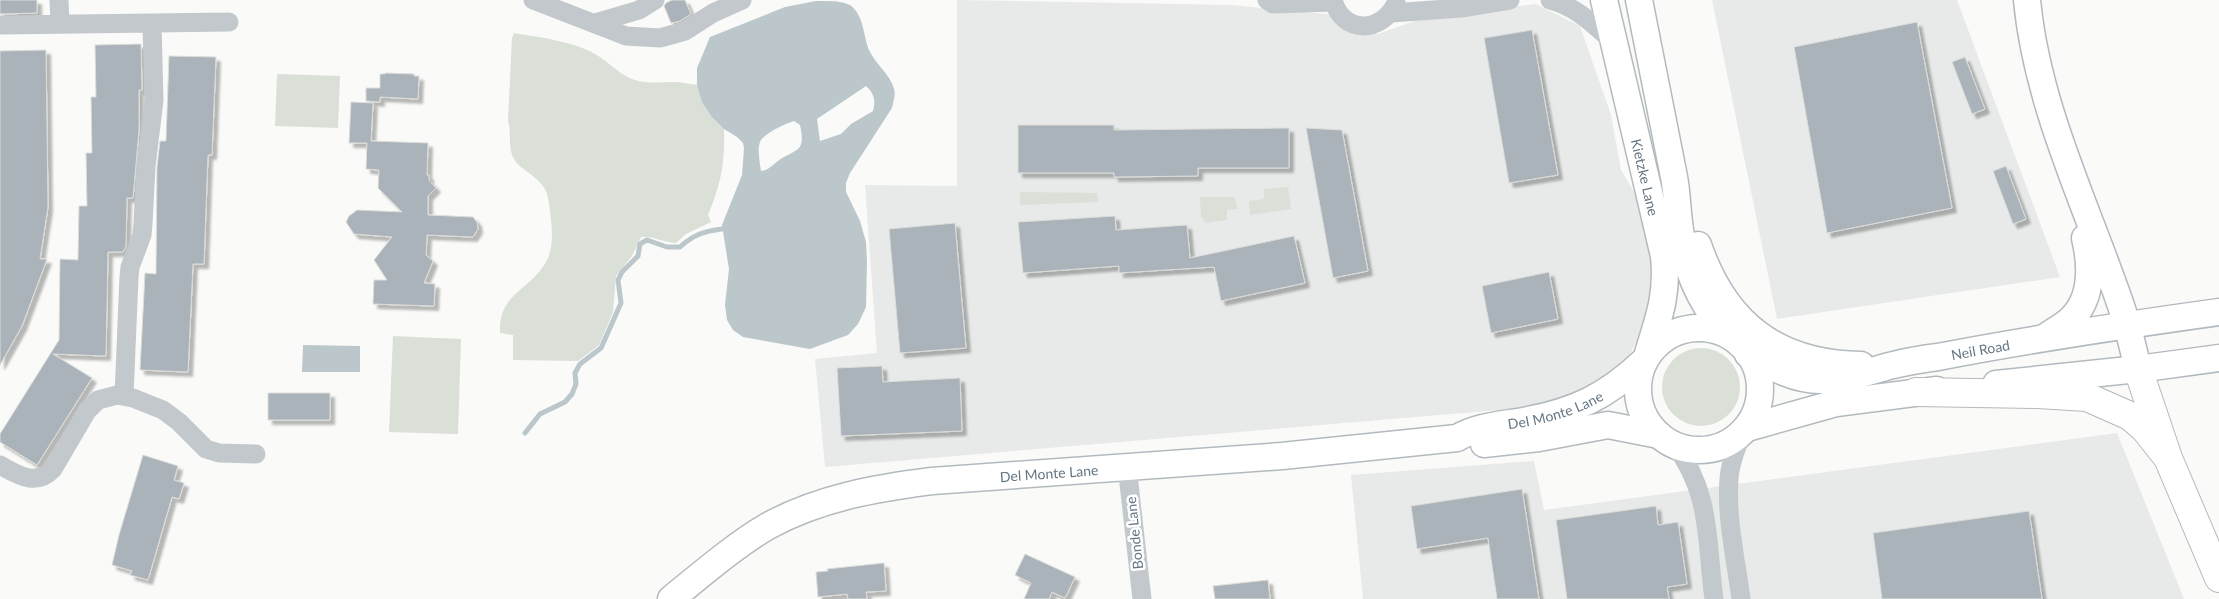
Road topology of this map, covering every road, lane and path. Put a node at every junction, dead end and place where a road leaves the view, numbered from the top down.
1 (59, 0) edge
2 (533, 0) edge
3 (655, 0) edge
4 (742, 0) edge
5 (1266, 0) edge
6 (1510, 0) edge
7 (1550, 0) edge
8 (1604, 0) edge
9 (1639, 0) edge
10 (2027, 0) edge
11 (1333, 1) edge
12 (1394, 6) edge
13 (229, 22) dead end
14 (595, 23) junction
15 (60, 24) junction
16 (152, 24) junction
17 (0, 25) edge
18 (1612, 40) junction
19 (2072, 172) junction
20 (1677, 194) junction
21 (2219, 312) edge
22 (2127, 324) junction
23 (1725, 334) junction
24 (2045, 338) junction
25 (1748, 354) junction
26 (2219, 358) edge
27 (1646, 359) junction
28 (1892, 365) junction
29 (2138, 369) junction
30 (1916, 392) junction
31 (124, 396) junction
32 (1744, 431) junction
33 (1457, 438) junction
34 (1667, 440) junction
35 (256, 454) dead end
36 (2168, 458) junction
37 (0, 465) edge
38 (1127, 466) junction
39 (2219, 578) edge
40 (671, 599) edge
41 (1142, 599) edge
42 (1714, 599) edge
43 (1741, 599) edge

1 - 15 street
2 - 14 street
3 - 14 street
4 - 14 street
5 - 11 street
6 - 12 street
7 - 18 street
8 - 18 main road, Kietzke Lane
9 - 20 main road, Kietzke Lane
10 - 19 main road
11 - 12 street
13 - 16 street
15 - 16 street
15 - 17 street
16 - 31 street
18 - 27 main road, Kietzke Lane
19 - 22 main road
19 - 24 main road
20 - 23 main road, Kietzke Lane
20 - 28 main road
21 - 22 main road, Neil Road
22 - 24 main road, Neil Road
22 - 29 main road
23 - 25 main road
23 - 27 main road
24 - 28 main road, Neil Road
25 - 28 main road, Neil Road
25 - 32 main road
26 - 29 main road
27 - 33 main road, Del Monte Lane
27 - 34 main road
29 - 30 main road
29 - 36 highway
30 - 32 main road
30 - 36 highway
31 - 35 street
31 - 37 street
32 - 34 main road
32 - 43 street
33 - 34 main road, Del Monte Lane
33 - 38 main road, Del Monte Lane
34 - 42 street
36 - 39 highway
38 - 40 main road, Del Monte Lane
38 - 41 street, Bonde Lane

